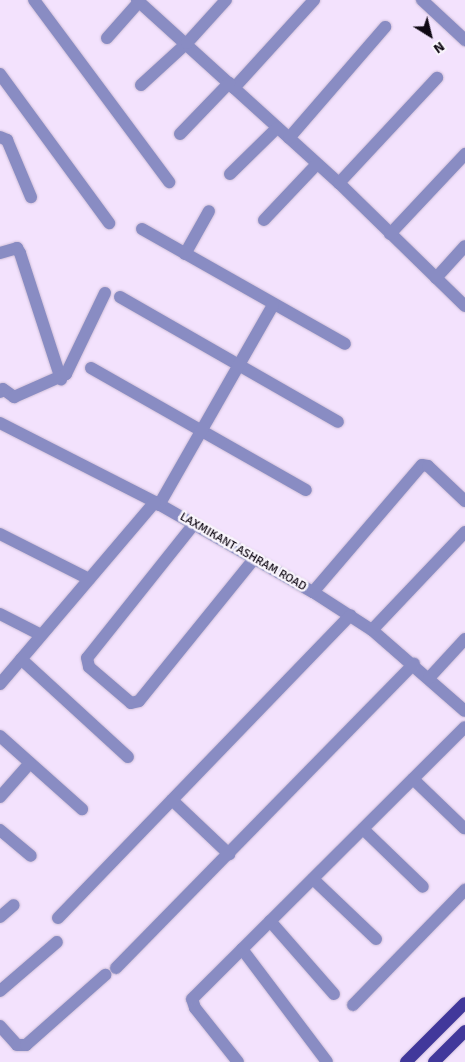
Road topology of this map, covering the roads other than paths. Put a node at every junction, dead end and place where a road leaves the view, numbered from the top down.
1 (34, 0) edge
2 (226, 0) edge
3 (314, 0) edge
4 (422, 0) edge
5 (138, 1) edge
6 (385, 27) dead end
7 (107, 38) dead end
8 (465, 40) edge
9 (187, 43) junction
10 (0, 74) edge
11 (437, 78) dead end
12 (141, 85) dead end
13 (232, 85) junction
14 (277, 128) junction
15 (180, 134) dead end
16 (0, 137) edge
17 (289, 138) junction
18 (465, 154) edge
19 (317, 164) junction
20 (230, 174) dead end
21 (169, 182) dead end
22 (339, 183) junction
23 (31, 197) dead end
24 (209, 211) dead end
25 (264, 220) dead end
26 (109, 223) dead end
27 (142, 229) dead end
28 (390, 234) junction
29 (465, 246) edge
30 (0, 253) edge
31 (185, 254) junction
32 (436, 278) junction
33 (105, 294) dead end
34 (120, 297) dead end
35 (273, 305) junction
36 (465, 306) edge
37 (345, 344) dead end
38 (239, 365) junction
39 (92, 368) dead end
40 (61, 379) junction
41 (1, 387) edge
42 (338, 422) dead end
43 (0, 423) edge
44 (202, 430) junction
45 (306, 490) dead end
46 (465, 501) edge
47 (157, 504) junction
48 (194, 524) junction
49 (465, 532) edge
50 (0, 534) edge
51 (255, 558) junction
52 (89, 579) junction
53 (313, 592) junction
54 (0, 614) edge
55 (351, 615) junction
56 (372, 630) junction
57 (41, 635) junction
58 (465, 639) edge
59 (21, 659) junction
60 (414, 664) junction
61 (428, 678) junction
62 (0, 684) edge
63 (465, 711) edge
64 (465, 727) edge
65 (0, 736) edge
66 (128, 757) dead end
67 (30, 763) junction
68 (413, 779) junction
69 (0, 797) edge
70 (172, 800) junction
71 (82, 809) dead end
72 (464, 828) edge
73 (363, 829) junction
74 (0, 830) edge
75 (229, 854) junction
76 (31, 856) dead end
77 (313, 879) junction
78 (423, 888) dead end
79 (465, 890) edge
80 (14, 905) dead end
81 (0, 916) edge
82 (58, 918) dead end
83 (270, 921) junction
84 (376, 939) dead end
85 (57, 942) dead end
86 (242, 949) junction
87 (116, 968) dead end
88 (105, 975) dead end
89 (0, 991) edge
90 (334, 994) dead end
91 (465, 1003) edge
92 (353, 1005) dead end
93 (0, 1026) edge
94 (465, 1031) edge
95 (238, 1062) edge
96 (327, 1062) edge
97 (406, 1062) edge
98 (434, 1062) edge

1 - 21 street
2 - 9 street
3 - 13 street
4 - 8 street
5 - 7 street
5 - 9 street
6 - 17 street
9 - 12 street
9 - 13 street
10 - 26 street
11 - 22 street
13 - 14 street
13 - 15 street
14 - 17 street
14 - 20 street
16 - 23 street
17 - 19 street
18 - 28 street
19 - 22 street
19 - 25 street
22 - 28 street
24 - 31 street
27 - 31 street
28 - 32 street
29 - 32 street
30 - 40 street
31 - 35 street
32 - 36 street
33 - 40 street
34 - 38 street
35 - 37 street
35 - 38 street
38 - 42 street
38 - 44 street
39 - 44 street
40 - 41 street
43 - 47 street, LAXMIKANT ASHRAM ROAD
44 - 45 street
44 - 47 street
46 - 53 street
47 - 48 street, LAXMIKANT ASHRAM ROAD
47 - 52 street
48 - 51 street, LAXMIKANT ASHRAM ROAD
48 - 51 street
49 - 56 street
50 - 52 street
51 - 53 street, LAXMIKANT ASHRAM ROAD
52 - 57 street
53 - 55 street, LAXMIKANT ASHRAM ROAD
54 - 57 street
55 - 56 street, LAXMIKANT ASHRAM ROAD
55 - 70 street
56 - 60 street, LAXMIKANT ASHRAM ROAD
57 - 59 street
58 - 61 street
59 - 62 street
59 - 66 street
60 - 61 street, LAXMIKANT ASHRAM ROAD
60 - 75 street
61 - 63 street, LAXMIKANT ASHRAM ROAD
64 - 68 street
65 - 67 street
67 - 69 street
67 - 71 street
68 - 72 street
68 - 73 street
70 - 75 street
70 - 82 street
73 - 77 street
73 - 78 street
74 - 76 street
75 - 87 street
77 - 83 street
77 - 84 street
79 - 92 street
80 - 81 street
83 - 86 street
83 - 90 street
85 - 89 street
86 - 95 street
86 - 96 street
88 - 93 street
91 - 97 main road
94 - 98 main road

